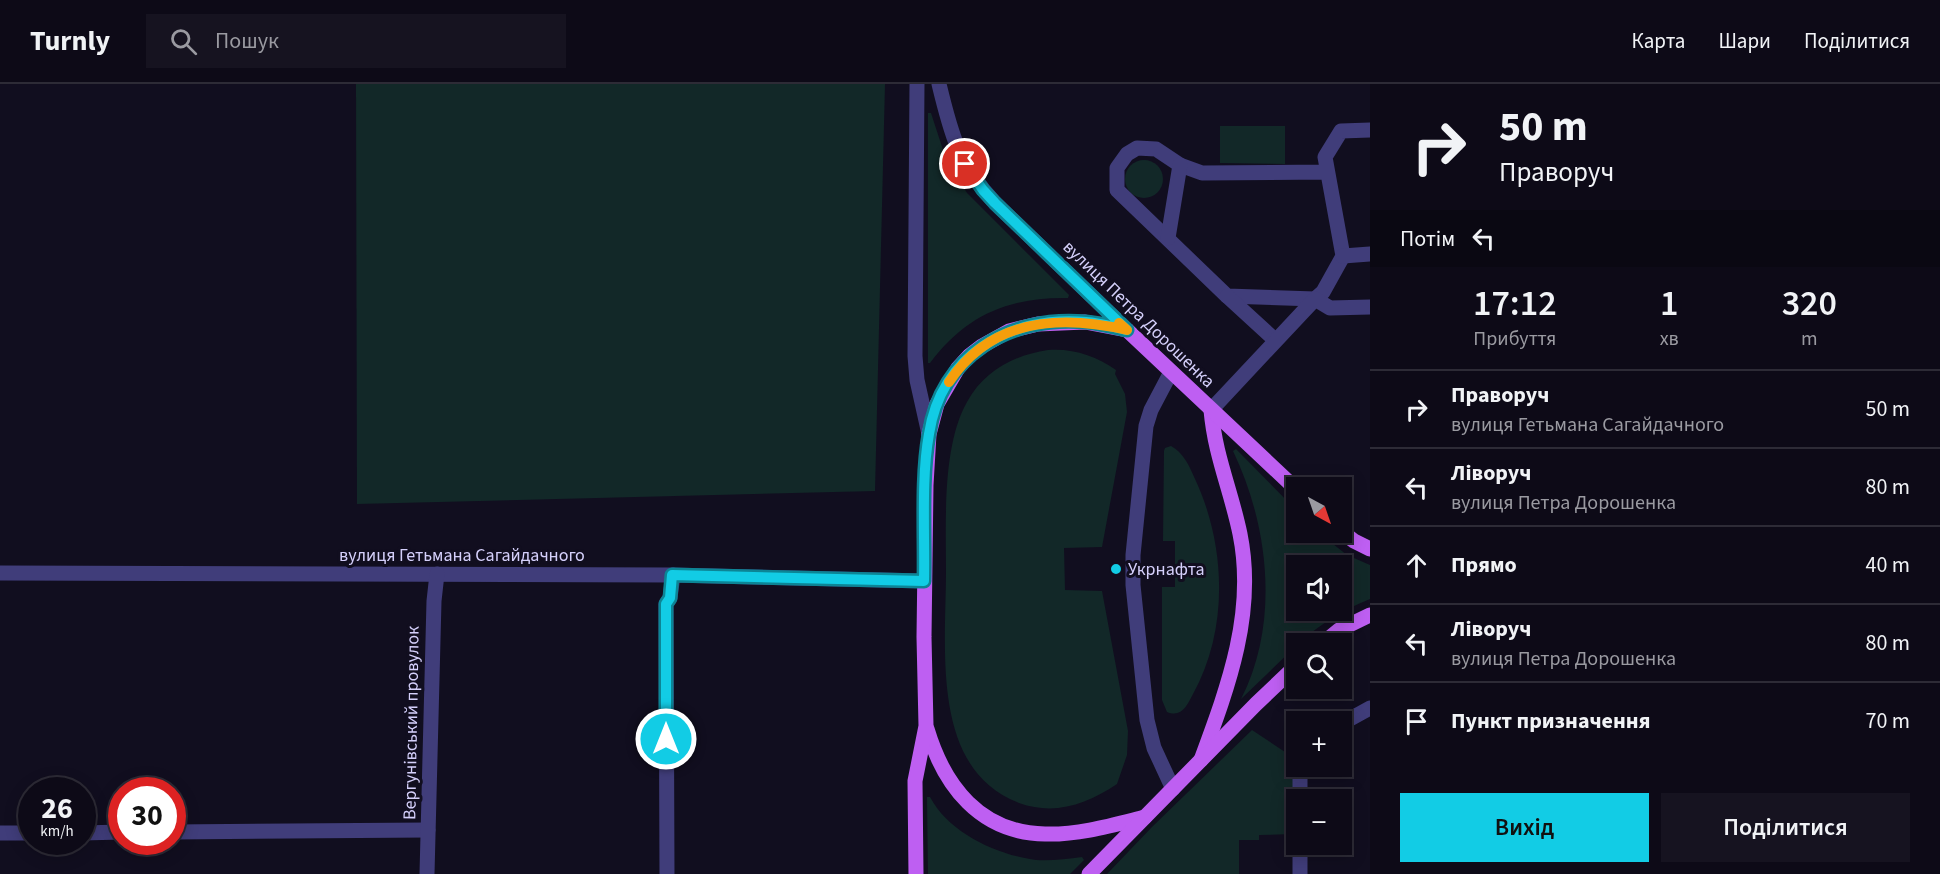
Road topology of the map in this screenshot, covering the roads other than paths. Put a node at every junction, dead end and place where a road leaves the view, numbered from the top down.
1 (917, 84) edge
2 (939, 84) edge
3 (1370, 129) edge
4 (1180, 165) junction
5 (1327, 171) junction
6 (1168, 238) junction
7 (1370, 254) edge
8 (1343, 256) junction
9 (1227, 296) junction
10 (1315, 299) junction
11 (1370, 307) edge
12 (1127, 330) junction
13 (1275, 340) junction
14 (1171, 372) junction
15 (1211, 410) junction
16 (929, 434) junction
17 (1286, 480) edge
18 (1352, 539) edge
19 (1370, 549) edge
20 (0, 573) edge
21 (437, 574) junction
22 (672, 575) junction
23 (924, 581) junction
24 (1370, 615) edge
25 (1336, 633) edge
26 (1286, 676) edge
27 (1370, 708) edge
28 (1352, 718) edge
29 (926, 726) junction
30 (1201, 760) junction
31 (1173, 789) junction
32 (1145, 817) junction
33 (428, 830) junction
34 (186, 832) edge
35 (0, 833) edge
36 (18, 833) edge
37 (1300, 855) edge
38 (427, 874) edge
39 (667, 874) edge
40 (915, 874) edge
41 (1089, 874) edge
42 (1300, 874) edge

1 - 16 street
2 - 12 street, вулиця Петра Дорошенка
3 - 5 street
4 - 5 street
4 - 6 street
4 - 6 street
5 - 8 street
6 - 9 street
7 - 8 street
8 - 10 street
9 - 10 street
9 - 13 street
10 - 11 street
10 - 13 street
12 - 14 main road, вулиця Петра Дорошенка
12 - 16 main road
13 - 15 street
14 - 15 main road, вулиця Петра Дорошенка
14 - 31 street
15 - 17 main road
15 - 30 main road, вулиця Петра Дорошенка
16 - 23 main road
18 - 19 main road
20 - 21 street, вулиця Гетьмана Сагайдачного
21 - 22 street, вулиця Гетьмана Сагайдачного
21 - 33 street, Вергунівський провулок
22 - 23 street, вулиця Гетьмана Сагайдачного
22 - 39 street
23 - 29 main road
24 - 25 main road
26 - 30 main road
27 - 28 street
29 - 32 main road
29 - 40 main road
30 - 31 main road, вулиця Петра Дорошенка
31 - 32 main road, вулиця Петра Дорошенка
32 - 41 main road, вулиця Петра Дорошенка
33 - 34 street
33 - 38 street, Вергунівський провулок
35 - 36 street
37 - 42 street

